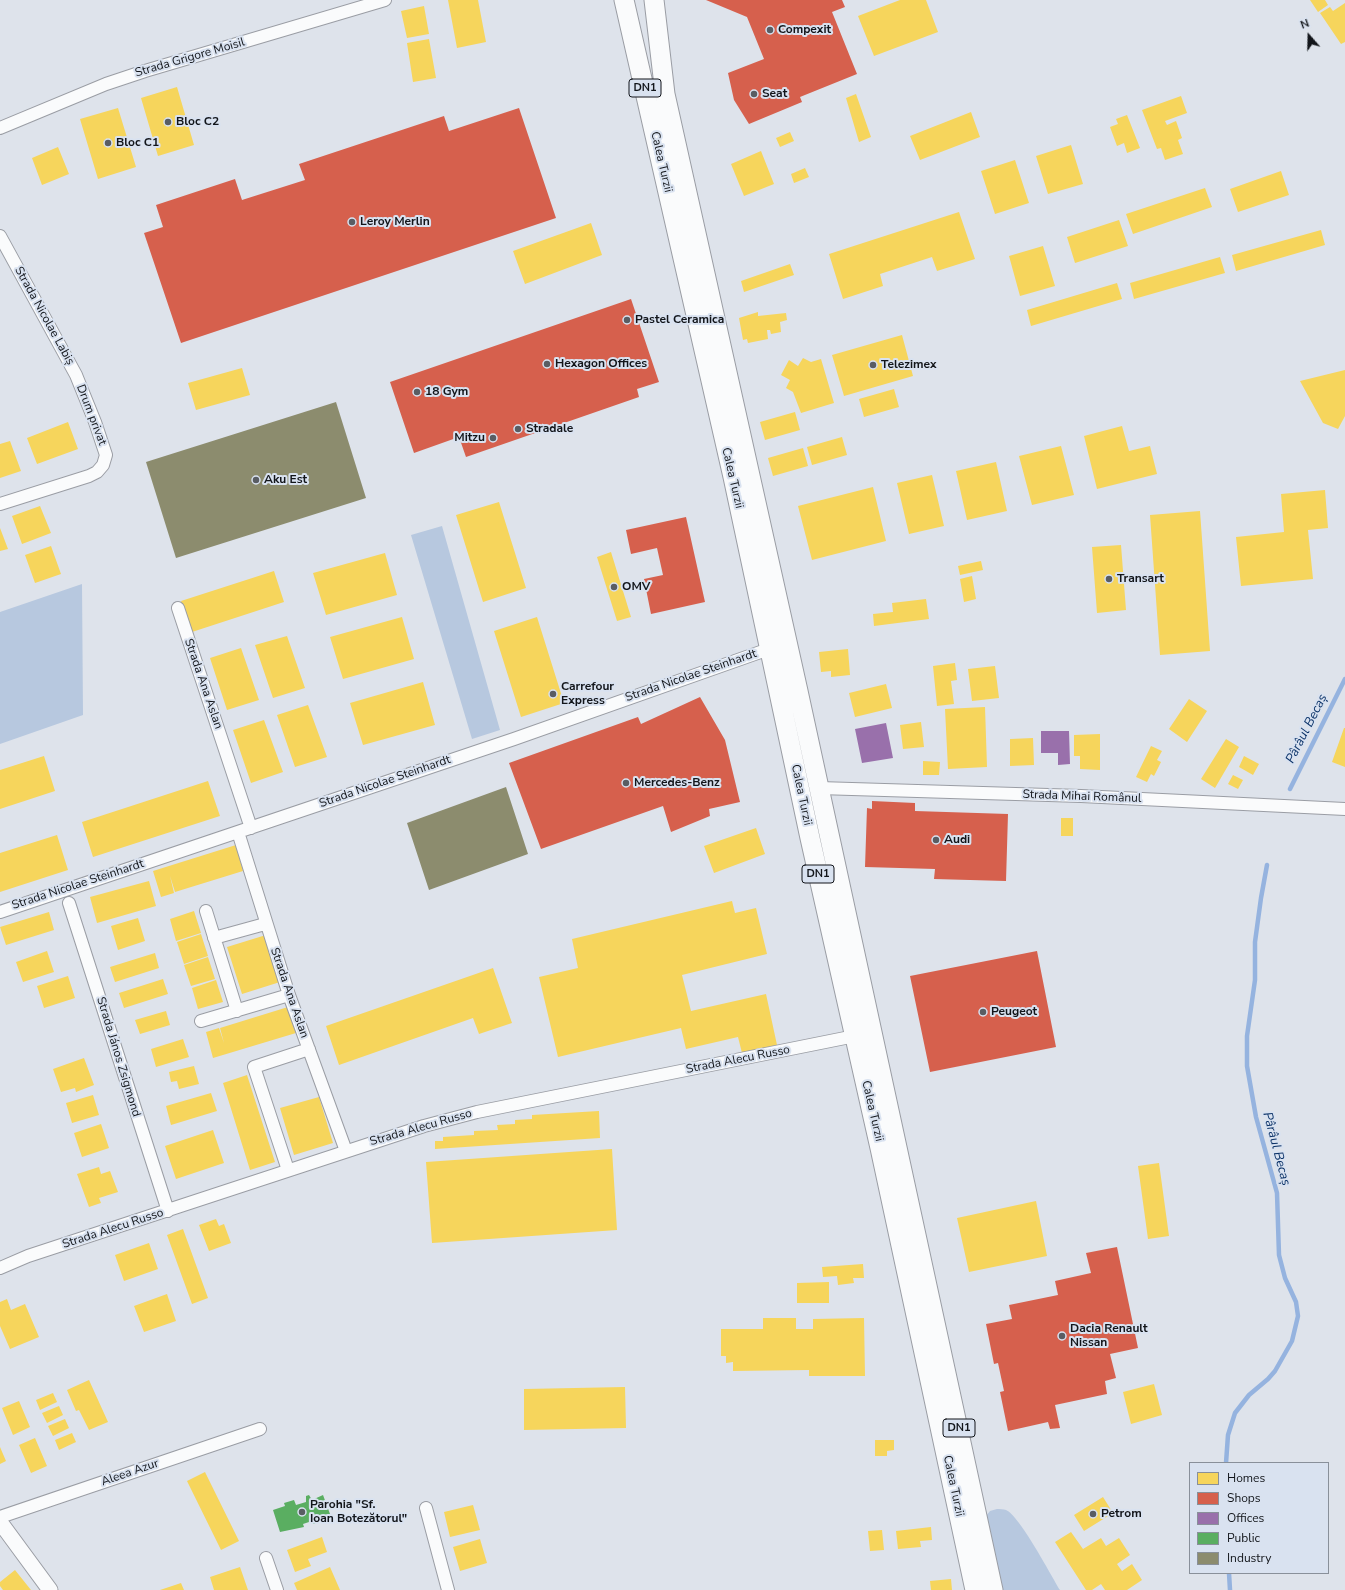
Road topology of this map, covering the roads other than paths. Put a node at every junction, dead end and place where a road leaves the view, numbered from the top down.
1 (384, 0) edge
2 (624, 0) edge
3 (654, 0) edge
4 (0, 128) edge
5 (0, 236) edge
6 (76, 375) joint
7 (0, 504) edge
8 (178, 608) dead end
9 (769, 649) junction
10 (819, 788) junction
11 (1345, 809) edge
12 (251, 828) junction
13 (238, 832) junction
14 (70, 903) dead end
15 (206, 911) dead end
16 (0, 912) edge
17 (265, 924) junction
18 (214, 938) junction
19 (289, 995) junction
20 (237, 1011) junction
21 (201, 1021) dead end
22 (855, 1036) junction
23 (309, 1049) junction
24 (346, 1151) junction
25 (288, 1170) junction
26 (168, 1211) junction
27 (0, 1268) edge
28 (260, 1429) dead end
29 (426, 1508) dead end
30 (0, 1517) edge
31 (0, 1522) edge
32 (266, 1558) dead end
33 (50, 1590) edge
34 (277, 1590) edge
35 (448, 1590) edge
36 (975, 1590) edge
37 (993, 1590) edge

1 - 4 street, Strada Grigore Moisil
2 - 9 main road, Calea Turzii / DN1
3 - 10 main road, Calea Turzii / DN1
5 - 6 street, Strada Nicolae Labiș
6 - 7 street, Drum privat
8 - 12 street, Strada Ana Aslan
9 - 12 street, Strada Nicolae Steinhardt
9 - 22 main road, Calea Turzii / DN1
10 - 11 street, Strada Mihai Românul
10 - 37 main road, Calea Turzii / DN1
12 - 13 street, Strada Nicolae Steinhardt
13 - 16 street, Strada Nicolae Steinhardt
13 - 17 street, Strada Ana Aslan
14 - 26 street, Strada János Zsigmond
15 - 18 street
17 - 18 street
17 - 19 street, Strada Ana Aslan
18 - 20 street
19 - 20 street
19 - 23 street, Strada Ana Aslan
20 - 21 street
22 - 24 street, Strada Alecu Russo
22 - 36 main road, Calea Turzii / DN1
23 - 24 street, Strada Ana Aslan
23 - 25 street
24 - 25 street, Strada Alecu Russo
25 - 26 street, Strada Alecu Russo
26 - 27 street, Strada Alecu Russo
28 - 30 street, Aleea Azur
29 - 35 street
31 - 33 street
32 - 34 street

